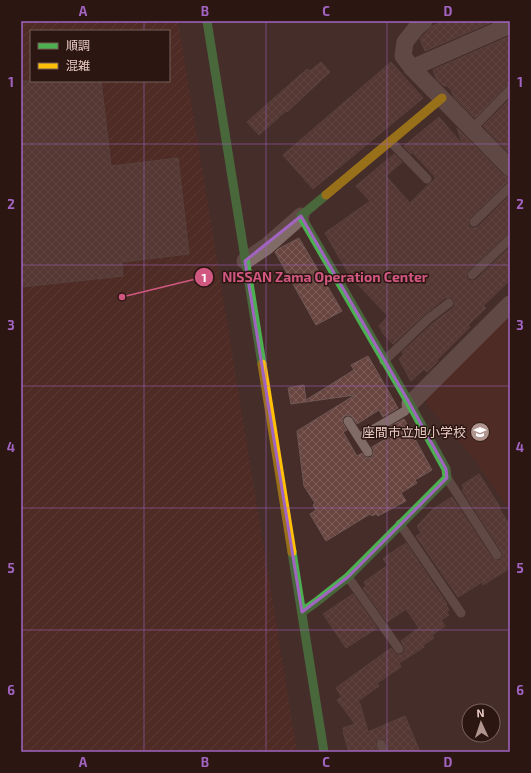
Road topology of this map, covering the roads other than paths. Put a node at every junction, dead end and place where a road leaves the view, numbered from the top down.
1 (207, 21) edge
2 (424, 21) edge
3 (510, 25) edge
4 (412, 68) junction
5 (510, 90) edge
6 (442, 98) junction
7 (472, 129) junction
8 (390, 141) junction
9 (510, 168) edge
10 (427, 179) dead end
11 (510, 187) edge
12 (301, 216) junction
13 (474, 222) dead end
14 (510, 239) edge
15 (245, 261) junction
16 (472, 274) dead end
17 (449, 304) dead end
18 (510, 304) edge
19 (384, 361) junction
20 (410, 404) junction
21 (348, 420) dead end
22 (359, 438) junction
23 (368, 452) dead end
24 (447, 478) junction
25 (400, 524) junction
26 (497, 555) dead end
27 (348, 577) junction
28 (302, 612) junction
29 (461, 613) dead end
30 (399, 649) dead end
31 (324, 752) edge

1 - 15 street
2 - 4 street
3 - 4 street
4 - 6 street
5 - 7 lane
6 - 7 street
6 - 8 street
7 - 9 street
8 - 10 lane
8 - 12 street
11 - 13 lane
12 - 15 street
12 - 19 street
14 - 16 lane
15 - 28 street
17 - 19 lane
18 - 20 street
19 - 20 street
20 - 22 lane
20 - 24 street
21 - 22 lane
22 - 23 lane
24 - 25 street
24 - 26 lane
25 - 27 street
25 - 29 lane
27 - 28 street
27 - 30 lane
28 - 31 street

